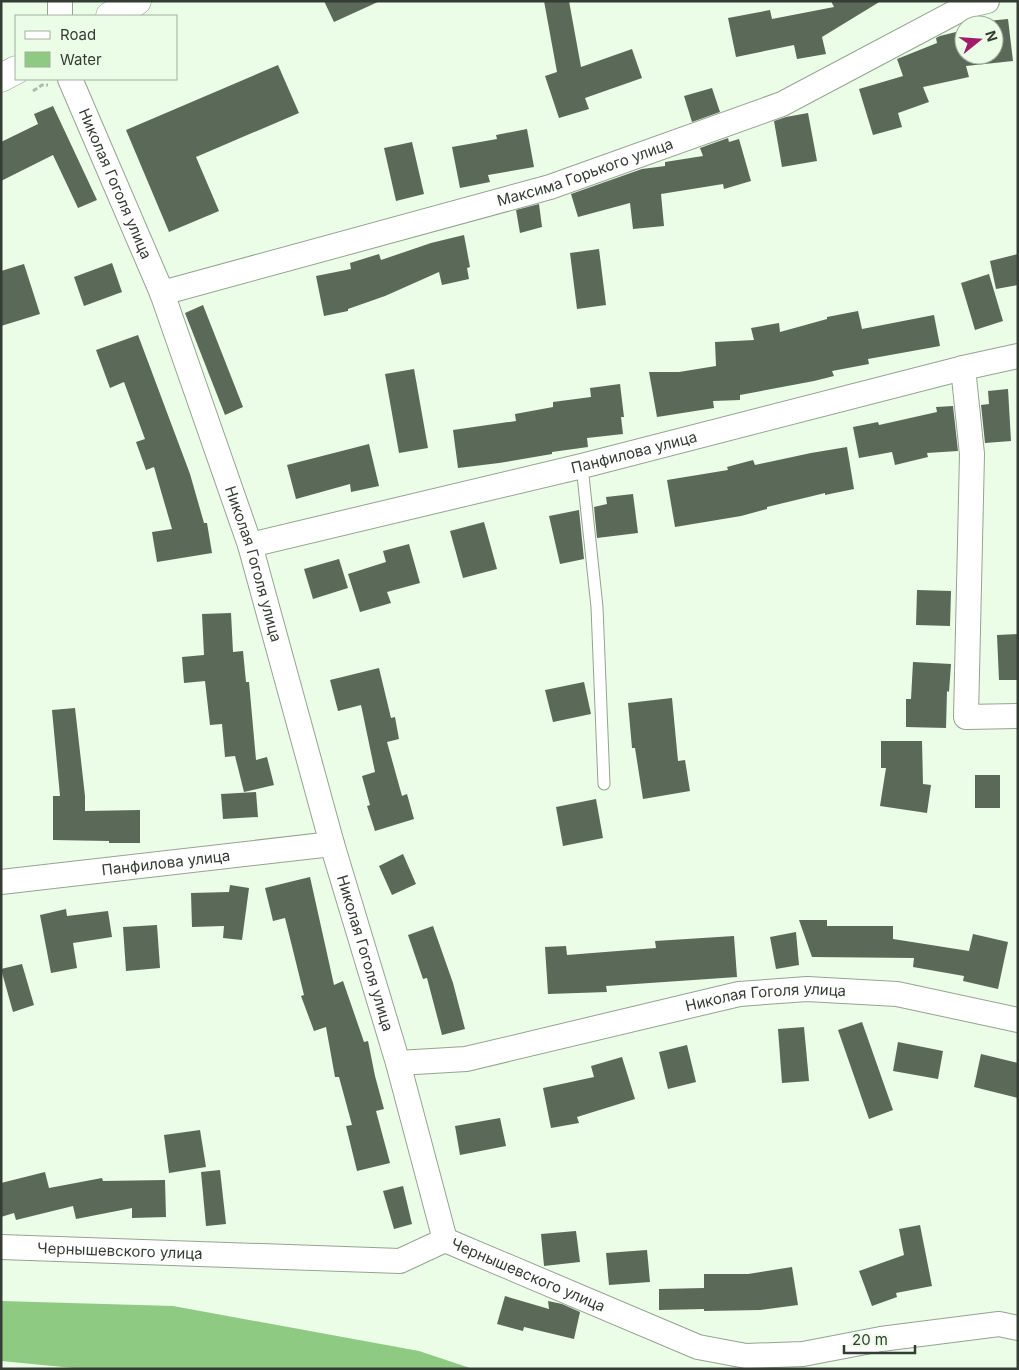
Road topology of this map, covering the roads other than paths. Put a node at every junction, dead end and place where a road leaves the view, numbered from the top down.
1 (60, 1) edge
2 (137, 1) edge
3 (988, 1) edge
4 (60, 15) edge
5 (112, 15) edge
6 (15, 71) edge
7 (1, 78) edge
8 (60, 82) edge
9 (162, 293) junction
10 (1018, 356) edge
11 (963, 368) junction
12 (582, 466) junction
13 (250, 545) junction
14 (1018, 716) edge
15 (604, 784) dead end
16 (332, 844) junction
17 (1, 882) edge
18 (1018, 1020) edge
19 (398, 1063) junction
20 (445, 1240) junction
21 (1, 1247) edge
22 (1018, 1328) edge

1 - 4 street
2 - 5 main road
3 - 9 street, Максима Горького улица
6 - 7 main road
8 - 9 street, Николая Гоголя улица
9 - 13 street, Николая Гоголя улица
10 - 11 street, Панфилова улица
11 - 12 street, Панфилова улица
11 - 14 street
12 - 13 street, Панфилова улица
12 - 15 lane
13 - 16 street, Николая Гоголя улица
16 - 17 street, Панфилова улица
16 - 19 street, Николая Гоголя улица
18 - 19 street, Николая Гоголя улица
19 - 20 street, Николая Гоголя улица
20 - 21 street, Чернышевского улица
20 - 22 street, Чернышевского улица

